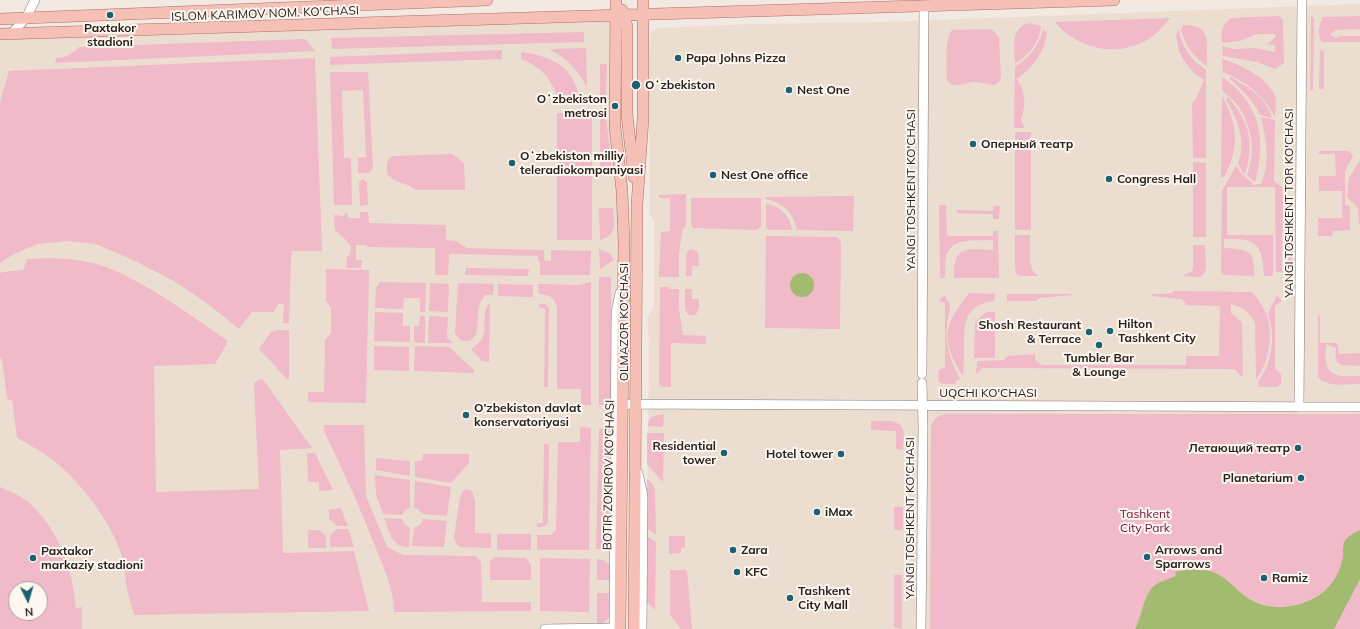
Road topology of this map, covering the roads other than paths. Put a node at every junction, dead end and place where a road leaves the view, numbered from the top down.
1 (30, 0) edge
2 (35, 0) edge
3 (487, 0) edge
4 (617, 0) edge
5 (643, 0) edge
6 (1114, 0) edge
7 (1302, 0) edge
8 (1014, 2) edge
9 (392, 4) junction
10 (924, 6) junction
11 (231, 10) junction
12 (643, 15) junction
13 (620, 16) junction
14 (22, 18) junction
15 (0, 19) edge
16 (393, 23) junction
17 (231, 28) junction
18 (6, 34) edge
19 (637, 204) junction
20 (619, 404) junction
21 (636, 404) junction
22 (922, 405) junction
23 (1299, 407) junction
24 (1360, 407) edge
25 (636, 463) junction
26 (545, 629) edge
27 (616, 629) edge
28 (634, 629) edge
29 (642, 629) edge
30 (921, 629) edge

1 - 14 street
2 - 14 street
3 - 9 main road, ISLOM KARIMOV NOM. KO'CHASI
4 - 13 main road
5 - 12 main road, OLMAZOR KO'CHASI
6 - 8 main road
7 - 23 street, YANGI TOSHKENT TOR KO'CHASI
8 - 10 main road
9 - 11 main road, ISLOM KARIMOV NOM. KO'CHASI
9 - 16 main road
10 - 12 main road
10 - 22 street, YANGI TOSHKENT KO'CHASI
11 - 14 main road, ISLOM KARIMOV NOM. KO'CHASI
11 - 17 main road
12 - 13 main road, ISLOM KARIMOV NOM. KO'CHASI
12 - 19 main road, OLMAZOR KO'CHASI
13 - 16 main road, ISLOM KARIMOV NOM. KO'CHASI
13 - 19 main road
13 - 20 main road, BOTIR ZOKIROV KO'CHASI
14 - 15 main road, ISLOM KARIMOV NOM. KO'CHASI
14 - 18 street
16 - 17 main road, ISLOM KARIMOV NOM. KO'CHASI
17 - 18 main road, ISLOM KARIMOV NOM. KO'CHASI
19 - 21 main road, OLMAZOR KO'CHASI
20 - 21 street, UQCHI KO'CHASI
20 - 27 main road, BOTIR ZOKIROV KO'CHASI
21 - 22 street, UQCHI KO'CHASI
21 - 25 main road, OLMAZOR KO'CHASI
22 - 23 street, UQCHI KO'CHASI
22 - 30 street, YANGI TOSHKENT KO'CHASI
23 - 24 street, UQCHI KO'CHASI
25 - 28 main road, OLMAZOR KO'CHASI
25 - 29 street
26 - 27 street

